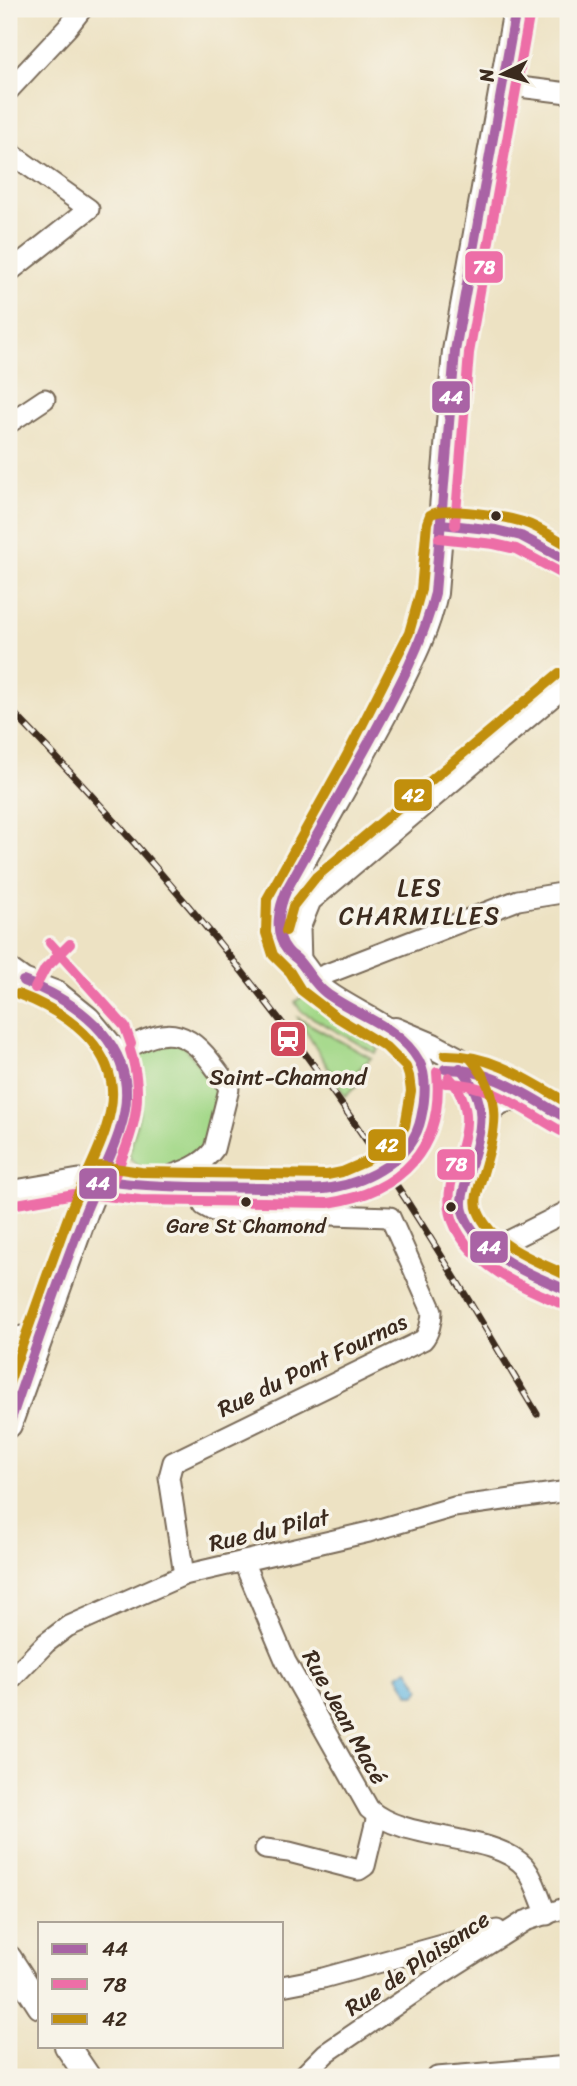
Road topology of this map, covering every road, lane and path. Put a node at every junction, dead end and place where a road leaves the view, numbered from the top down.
1 (82, 9) edge
2 (516, 9) edge
3 (503, 85) junction
4 (9, 90) edge
5 (568, 93) edge
6 (9, 152) edge
7 (9, 272) edge
8 (45, 399) dead end
9 (9, 423) edge
10 (441, 524) junction
11 (568, 561) edge
12 (568, 684) edge
13 (287, 890) junction
14 (568, 892) edge
15 (311, 901) junction
16 (306, 972) junction
17 (13, 979) edge
18 (378, 1024) junction
19 (117, 1054) junction
20 (470, 1070) junction
21 (423, 1073) junction
22 (566, 1118) edge
23 (479, 1139) junction
24 (98, 1180) junction
25 (140, 1186) junction
26 (9, 1191) edge
27 (202, 1194) junction
28 (568, 1211) edge
29 (492, 1249) junction
30 (568, 1291) edge
31 (9, 1339) edge
32 (38, 1341) junction
33 (9, 1425) edge
34 (568, 1491) edge
35 (243, 1561) junction
36 (184, 1575) junction
37 (9, 1681) edge
38 (377, 1816) junction
39 (265, 1849) dead end
40 (568, 1907) edge
41 (547, 1915) junction
42 (525, 1921) junction
43 (9, 1958) edge
44 (284, 1986) edge
45 (38, 2003) edge
46 (68, 2048) edge
47 (568, 2066) edge
48 (88, 2077) edge
49 (302, 2077) edge
50 (437, 2077) edge

1 - 4 street
2 - 3 main road
3 - 5 street
3 - 10 main road
6 - 7 street
8 - 9 street
10 - 11 street
10 - 13 main road
12 - 15 street
13 - 15 street
13 - 16 main road
14 - 16 street
15 - 16 street
16 - 18 main road
17 - 19 main road
18 - 20 main road
18 - 21 main road
19 - 24 main road
19 - 25 street
20 - 21 main road
20 - 22 main road
20 - 23 street
21 - 27 main road
22 - 23 street
23 - 29 street
24 - 25 main road
24 - 26 street
24 - 32 main road
25 - 27 main road
27 - 36 street, Rue du Pont Fournas
28 - 29 street
29 - 30 street
31 - 32 street
32 - 33 main road
34 - 35 street, Rue du Pilat
35 - 36 street, Rue du Pilat
35 - 38 street, Rue Jean Macé
36 - 37 street, Rue du Pilat
38 - 39 street
38 - 41 street, Rue Jean Macé
40 - 41 street, Rue de Plaisance
41 - 42 street, Rue de Plaisance
42 - 44 street
42 - 49 street, Rue de Plaisance
43 - 45 main road
46 - 48 main road
47 - 50 street

